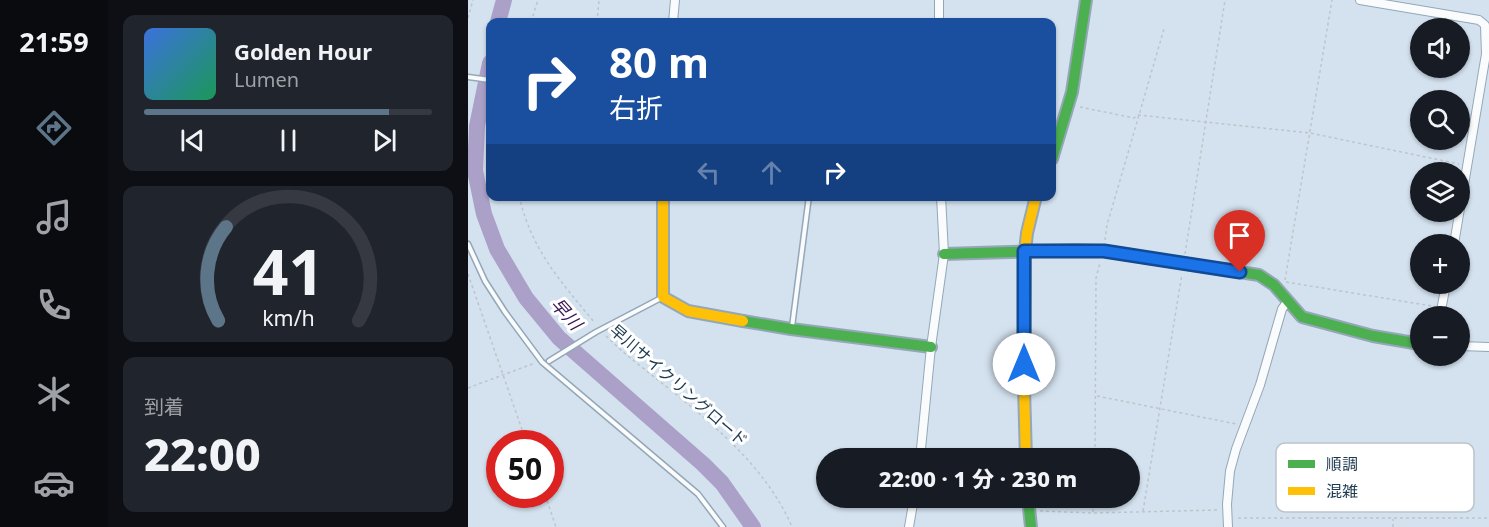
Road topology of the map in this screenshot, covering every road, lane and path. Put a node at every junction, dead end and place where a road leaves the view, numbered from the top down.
1 (473, 0) edge
2 (538, 0) edge
3 (599, 0) edge
4 (675, 0) edge
5 (939, 0) edge
6 (1086, 0) edge
7 (1225, 0) edge
8 (1332, 0) edge
9 (1360, 0) edge
10 (468, 18) edge
11 (532, 18) edge
12 (597, 18) edge
13 (673, 18) edge
14 (939, 18) edge
15 (1488, 55) edge
16 (468, 77) edge
17 (486, 80) edge
18 (1080, 107) dead end
19 (1206, 122) junction
20 (1310, 134) junction
21 (1056, 146) edge
22 (1448, 162) edge
23 (1469, 162) edge
24 (520, 201) edge
25 (663, 201) edge
26 (808, 201) edge
27 (941, 201) edge
28 (1035, 201) edge
29 (468, 244) edge
30 (1024, 251) junction
31 (944, 254) junction
32 (1184, 263) junction
33 (468, 274) edge
34 (663, 297) junction
35 (1287, 302) junction
36 (1436, 306) edge
37 (791, 329) junction
38 (598, 331) junction
39 (1410, 343) edge
40 (931, 346) junction
41 (1470, 346) edge
42 (1489, 347) edge
43 (549, 361) dead end
44 (542, 362) junction
45 (502, 375) junction
46 (468, 388) edge
47 (1097, 396) dead end
48 (1158, 408) junction
49 (1245, 426) junction
50 (522, 430) edge
51 (921, 448) edge
52 (1026, 448) edge
53 (549, 508) edge
54 (912, 508) edge
55 (1029, 508) edge
56 (1093, 508) edge
57 (1029, 511) junction
58 (1143, 511) junction
59 (1093, 513) junction
60 (1228, 514) junction
61 (1393, 518) junction
62 (1489, 518) edge
63 (556, 527) edge
64 (723, 527) edge
65 (792, 527) edge
66 (909, 527) edge
67 (1031, 527) edge
68 (1228, 527) edge
69 (1393, 527) edge

1 - 10 path
2 - 11 path
3 - 12 path
4 - 13 street
5 - 14 street
6 - 21 street
7 - 19 path
8 - 20 path
9 - 15 street
15 - 23 street
16 - 17 lane
18 - 19 path
19 - 20 path
19 - 32 path
20 - 22 path
20 - 36 path
24 - 38 path, 早川サイクリングロード
25 - 34 street
26 - 37 lane
27 - 31 street
28 - 30 street
29 - 44 lane
30 - 31 street
30 - 32 street
30 - 52 street
31 - 40 street
32 - 35 street
32 - 48 path
33 - 45 path
34 - 37 street
34 - 38 lane
35 - 39 street
35 - 49 street
37 - 40 street
38 - 43 lane
38 - 65 path, 早川サイクリングロード
40 - 51 street
41 - 42 street
44 - 45 path
44 - 64 lane
45 - 46 path
45 - 50 path
47 - 48 path
48 - 49 path
48 - 58 path
49 - 60 street
53 - 63 path
54 - 66 street
55 - 57 street
56 - 59 path
57 - 59 path
57 - 67 street
58 - 59 path
58 - 60 path
60 - 61 path
60 - 68 street
61 - 62 path
61 - 69 path

